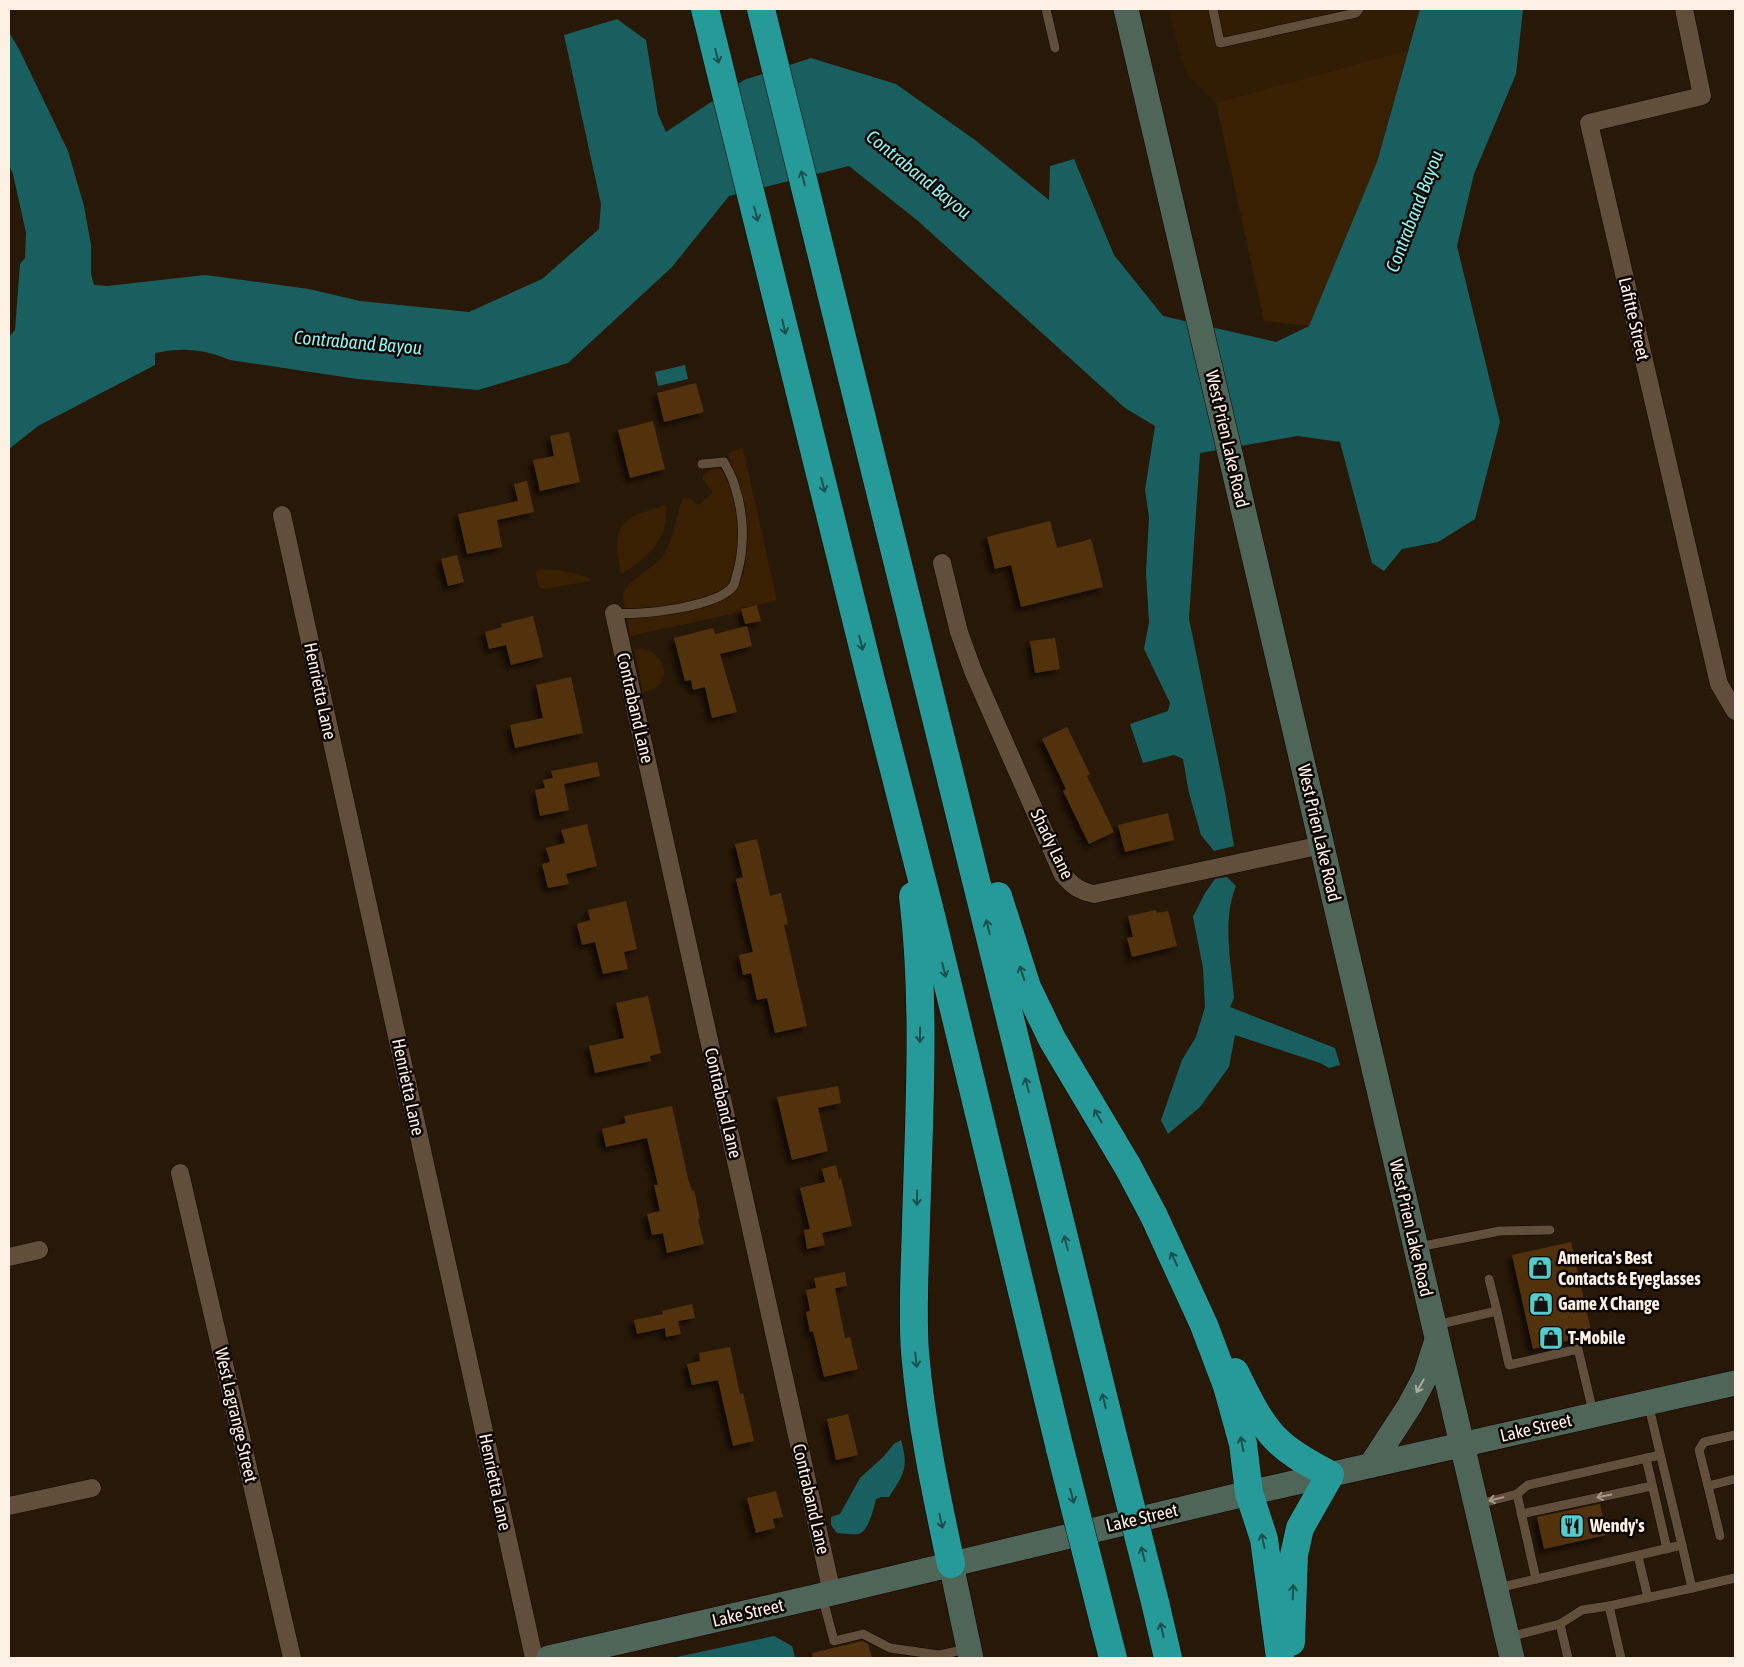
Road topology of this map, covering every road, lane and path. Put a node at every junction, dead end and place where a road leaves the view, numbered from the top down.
1 (705, 9) edge
2 (761, 9) edge
3 (1046, 9) edge
4 (1126, 9) edge
5 (1213, 9) edge
6 (1358, 9) edge
7 (1684, 9) edge
8 (1056, 48) dead end
9 (702, 464) dead end
10 (282, 515) dead end
11 (942, 563) dead end
12 (614, 613) joint
13 (1735, 711) edge
14 (936, 719) junction
15 (900, 795) junction
16 (1322, 845) junction
17 (180, 1173) dead end
18 (1550, 1230) dead end
19 (1415, 1248) junction
20 (40, 1250) dead end
21 (9, 1256) edge
22 (1489, 1280) dead end
23 (1192, 1298) junction
24 (1496, 1311) junction
25 (1435, 1333) junction
26 (1735, 1384) edge
27 (1648, 1403) junction
28 (1593, 1415) junction
29 (1735, 1435) edge
30 (1461, 1445) junction
31 (1660, 1455) junction
32 (1646, 1458) junction
33 (1371, 1465) junction
34 (1330, 1475) junction
35 (1735, 1479) edge
36 (1652, 1486) junction
37 (1708, 1486) junction
38 (92, 1488) dead end
39 (1249, 1493) junction
40 (1517, 1494) junction
41 (1475, 1504) junction
42 (9, 1506) edge
43 (1521, 1514) junction
44 (1720, 1536) dead end
45 (1682, 1545) junction
46 (1667, 1549) junction
47 (1638, 1556) junction
48 (951, 1564) junction
49 (1735, 1578) edge
50 (1536, 1579) junction
51 (1692, 1588) junction
52 (1495, 1589) junction
53 (827, 1594) junction
54 (1648, 1598) junction
55 (1609, 1606) junction
56 (1560, 1624) junction
57 (1509, 1648) edge
58 (620, 1650) edge
59 (970, 1654) edge
60 (292, 1658) edge
61 (534, 1658) edge
62 (549, 1658) edge
63 (1113, 1658) edge
64 (1168, 1658) edge
65 (1280, 1658) edge
66 (1290, 1658) edge
67 (1568, 1658) edge
68 (1621, 1658) edge

1 -> 15 highway
14 -> 2 highway
3 - 8 lane
4 - 16 street, West Prien Lake Road
5 - 6 lane
7 - 13 street, Lafitte Street
9 - 12 lane
10 - 61 street, Henrietta Lane
11 - 16 street, Shady Lane
12 - 53 street, Contraband Lane
23 -> 14 highway
64 -> 14 highway, bridge
15 -> 48 highway
15 -> 63 highway, bridge
16 - 19 street, West Prien Lake Road
17 - 60 street, West Lagrange Street
18 - 19 lane
19 - 25 street, West Prien Lake Road
20 - 21 street
22 - 24 lane
23 - 34 highway
39 -> 23 highway
24 - 25 lane
24 - 28 lane
25 - 30 street, West Prien Lake Road
25 -> 33 street
26 - 27 street, Lake Street
27 - 28 street, Lake Street
27 - 31 lane
28 - 30 street, Lake Street
29 - 37 lane
30 - 33 street, Lake Street
30 - 41 street, West Prien Lake Road
31 - 32 lane
31 - 45 lane
32 - 36 lane
32 - 40 lane
33 - 34 street, Lake Street
34 - 39 street, Lake Street
66 -> 34 highway
35 - 37 lane
36 -> 43 lane
36 - 46 lane
37 - 44 lane
38 - 42 street
39 - 48 street, Lake Street
65 -> 39 highway
40 -> 41 lane
40 - 43 lane
41 - 52 street, West Prien Lake Road
43 - 50 lane
45 - 46 lane
45 - 51 lane
46 - 47 lane
47 - 50 lane
47 - 54 lane
48 - 53 street, Lake Street
48 - 59 street
49 - 51 lane
50 - 52 lane
51 - 54 lane
52 - 57 street, West Prien Lake Road
53 - 58 street, Lake Street
53 - 59 lane
54 - 55 lane
55 - 56 lane
55 - 68 lane
56 - 57 lane
56 - 67 lane
58 - 62 street, Lake Street

